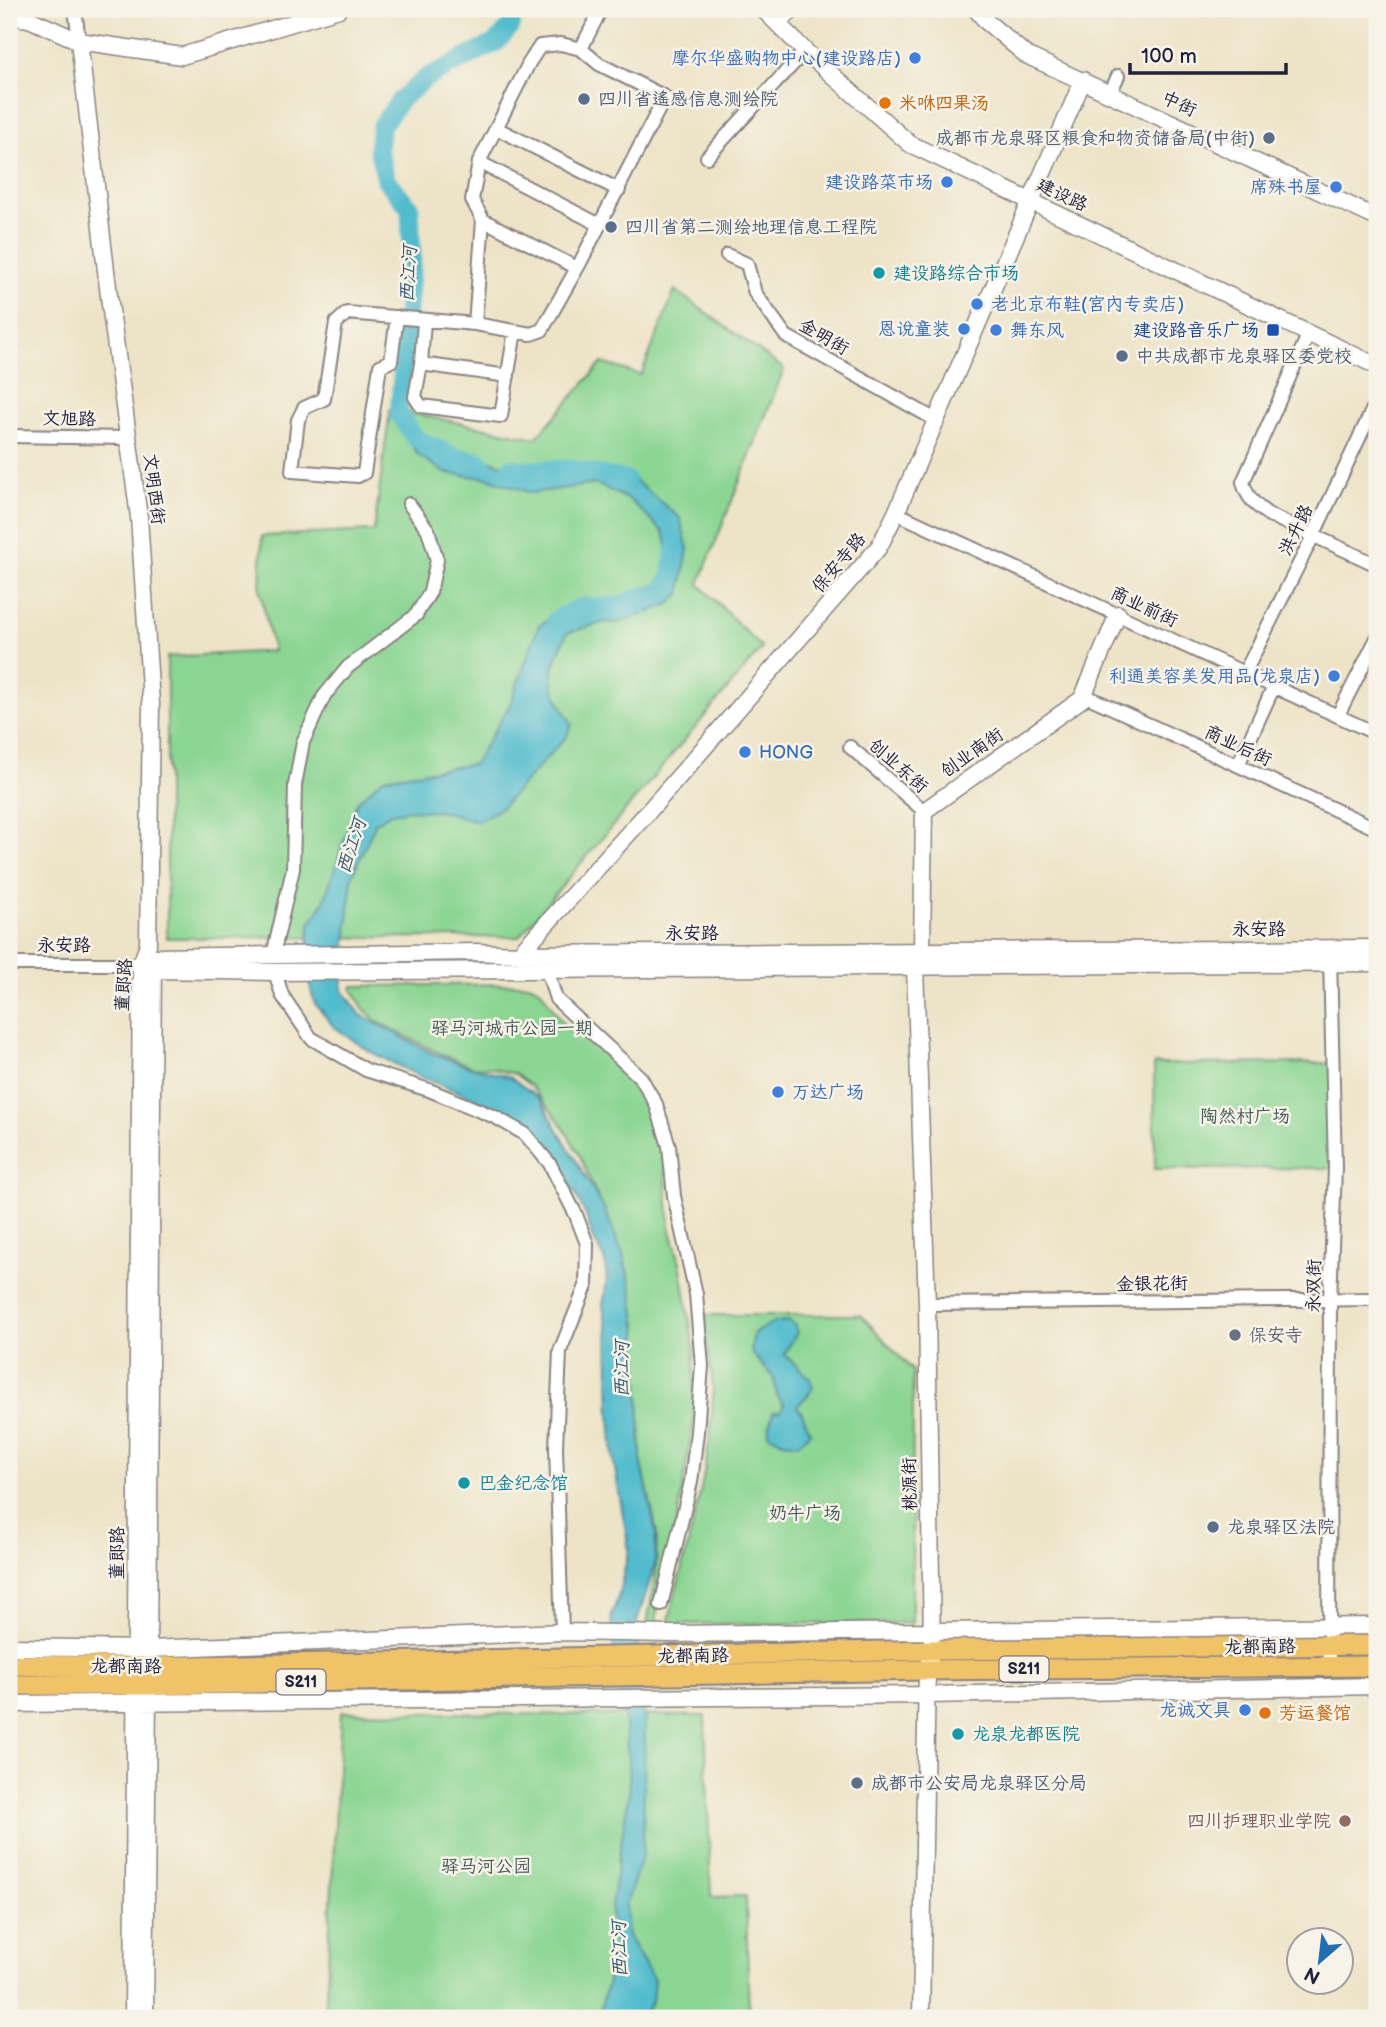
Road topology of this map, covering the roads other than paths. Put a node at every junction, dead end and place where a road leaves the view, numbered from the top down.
1 (75, 9) edge
2 (339, 9) edge
3 (601, 9) edge
4 (763, 9) edge
5 (797, 9) edge
6 (976, 9) edge
7 (9, 16) edge
8 (778, 24) junction
9 (79, 41) junction
10 (581, 49) junction
11 (805, 51) junction
12 (1118, 76) dead end
13 (1083, 80) junction
14 (1110, 93) junction
15 (496, 128) junction
16 (707, 157) dead end
17 (479, 162) junction
18 (619, 190) junction
19 (1030, 201) junction
20 (1377, 218) edge
21 (484, 220) junction
22 (600, 225) junction
23 (727, 255) dead end
24 (577, 268) junction
25 (398, 318) junction
26 (419, 320) junction
27 (475, 324) junction
28 (514, 331) junction
29 (1309, 333) junction
30 (421, 364) junction
31 (1377, 366) edge
32 (508, 376) junction
33 (1377, 400) edge
34 (936, 420) junction
35 (9, 436) edge
36 (128, 438) junction
37 (409, 504) dead end
38 (896, 513) junction
39 (1313, 536) junction
40 (1377, 565) edge
41 (1118, 614) junction
42 (1377, 638) edge
43 (1244, 674) junction
44 (1274, 686) junction
45 (1083, 695) junction
46 (1338, 715) junction
47 (1377, 734) edge
48 (850, 747) dead end
49 (1238, 765) junction
50 (923, 810) junction
51 (1377, 829) edge
52 (1377, 948) edge
53 (922, 951) junction
54 (519, 954) junction
55 (273, 955) junction
56 (1330, 956) junction
57 (149, 959) junction
58 (364, 962) junction
59 (299, 963) junction
60 (1377, 963) edge
61 (9, 964) edge
62 (915, 967) junction
63 (547, 970) junction
64 (275, 972) junction
65 (1377, 1299) edge
66 (1331, 1300) junction
67 (927, 1304) junction
68 (661, 1605) dead end
69 (1377, 1626) edge
70 (562, 1632) junction
71 (1331, 1636) junction
72 (1377, 1645) edge
73 (9, 1647) edge
74 (930, 1650) junction
75 (9, 1665) edge
76 (1329, 1666) junction
77 (1377, 1666) edge
78 (142, 1676) junction
79 (9, 1685) edge
80 (1377, 1686) edge
81 (927, 1695) junction
82 (9, 1704) edge
83 (133, 2018) edge
84 (145, 2018) edge
85 (921, 2018) edge

1 - 9 street
2 - 9 street
3 - 10 street
4 - 8 street, 建设路
5 - 8 street
6 - 13 street, 中街
7 - 9 street
8 - 11 street, 建设路
9 - 36 street, 文明西街
10 - 15 street
10 - 18 street
11 - 16 street
11 - 19 street, 建设路
12 - 14 street
13 - 14 street, 中街
13 - 19 street, 保安寺路
14 - 20 street, 中街
15 - 17 street
15 - 18 street
17 - 21 street
17 - 22 street
18 - 22 street
19 - 29 street, 建设路
19 - 34 street, 保安寺路
21 - 24 street
21 - 27 street
22 - 24 street
23 - 34 street, 金明街
24 - 28 street
25 - 25 street
25 - 26 street
26 - 27 street
26 - 30 street
27 - 28 street
28 - 32 street
29 - 31 street, 建设路
29 - 39 street
30 - 32 street
30 - 32 street
33 - 39 street, 洪升路
34 - 38 street, 保安寺路
35 - 36 street, 文旭路
36 - 57 street, 文明西街
37 - 55 street
38 - 41 street, 商业前街
38 - 54 street, 保安寺路
39 - 40 street
39 - 43 street, 洪升路
41 - 43 street, 商业前街
41 - 45 street, 创业南街
42 - 46 street
43 - 44 street, 商业前街
44 - 46 street, 商业前街
44 - 49 street
45 - 49 street, 商业后街
45 - 50 street, 创业南街
46 - 47 street, 商业前街
48 - 50 street, 创业东街
49 - 51 street, 商业后街
50 - 53 street
52 - 56 street, 永安路
53 - 54 street, 永安路
53 - 56 street, 永安路
53 - 62 street, 桃源街
54 - 58 street, 永安路
55 - 57 street, 永安路
55 - 59 street, 永安路
56 - 60 street
56 - 62 street
56 - 66 street, 永双街
57 - 61 street, 永安路
57 - 64 street
57 - 78 street, 董郞路
58 - 59 street, 永安路
58 - 63 street
59 - 64 street
62 - 63 street
62 - 67 street, 桃源街
63 - 68 street
64 - 70 street
65 - 66 street, 金银花街
66 - 67 street, 金银花街
66 - 71 street, 永双街
67 - 74 street, 桃源街
69 - 71 street
70 - 74 street
70 - 78 street
71 - 72 main road, 龙都南路 / S211
71 - 74 main road, 龙都南路 / S211
71 - 76 street, 永双街
73 - 78 street
74 - 76 main road, 龙都南路 / S211
74 - 78 main road, 龙都南路 / S211
74 - 81 street, 桃源街
75 - 78 main road, 龙都南路 / S211
76 - 77 main road, 龙都南路 / S211
78 - 79 main road, 龙都南路 / S211
78 - 81 street
78 - 82 street
78 - 83 street, 董郞路
78 - 84 street, 董郞路
80 - 81 street
81 - 85 street, 桃源街

